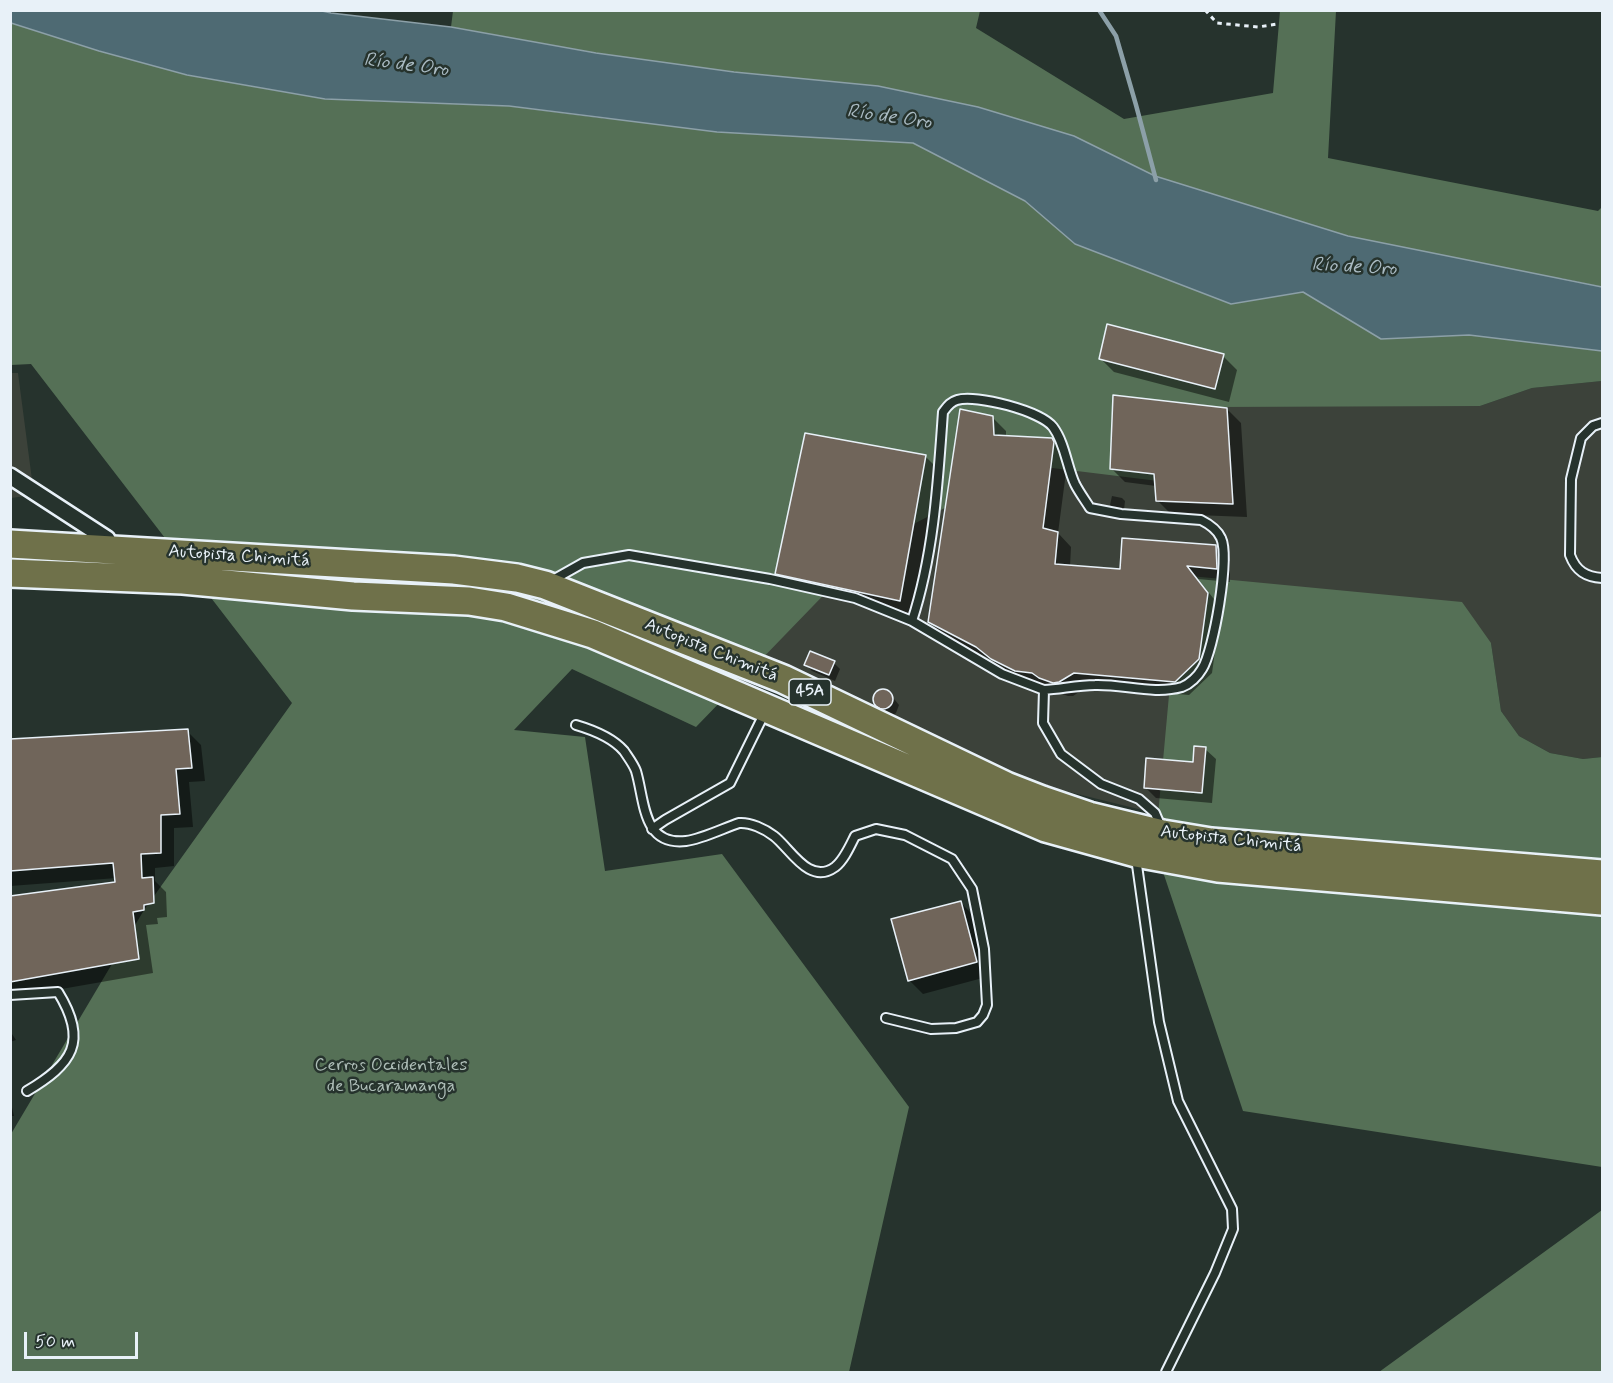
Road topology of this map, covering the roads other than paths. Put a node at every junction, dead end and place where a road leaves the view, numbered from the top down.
1 (1602, 423) edge
2 (10, 476) edge
3 (10, 544) edge
4 (112, 549) junction
5 (10, 573) edge
6 (1602, 578) edge
7 (545, 585) junction
8 (912, 621) junction
9 (1044, 690) junction
10 (767, 709) junction
11 (576, 725) dead end
12 (652, 829) junction
13 (1163, 834) junction
14 (1136, 853) junction
15 (1602, 874) edge
16 (1602, 901) edge
17 (10, 995) edge
18 (886, 1018) dead end
19 (27, 1091) dead end
20 (1166, 1372) edge

1 - 6 lane
2 - 4 street
3 - 4 highway, Autopista Chimitá / 45A
4 - 7 highway, Autopista Chimitá / 45A
5 - 10 highway, Autopista Chimitá / 45A
7 - 8 lane
7 - 13 highway, Autopista Chimitá / 45A
8 - 9 lane
8 - 9 lane
9 - 13 lane
10 - 12 lane
10 - 14 highway, Autopista Chimitá / 45A
11 - 12 lane
12 - 18 lane
13 - 15 highway, Autopista Chimitá / 45A
14 - 16 highway, Autopista Chimitá / 45A
14 - 20 lane
17 - 19 lane

